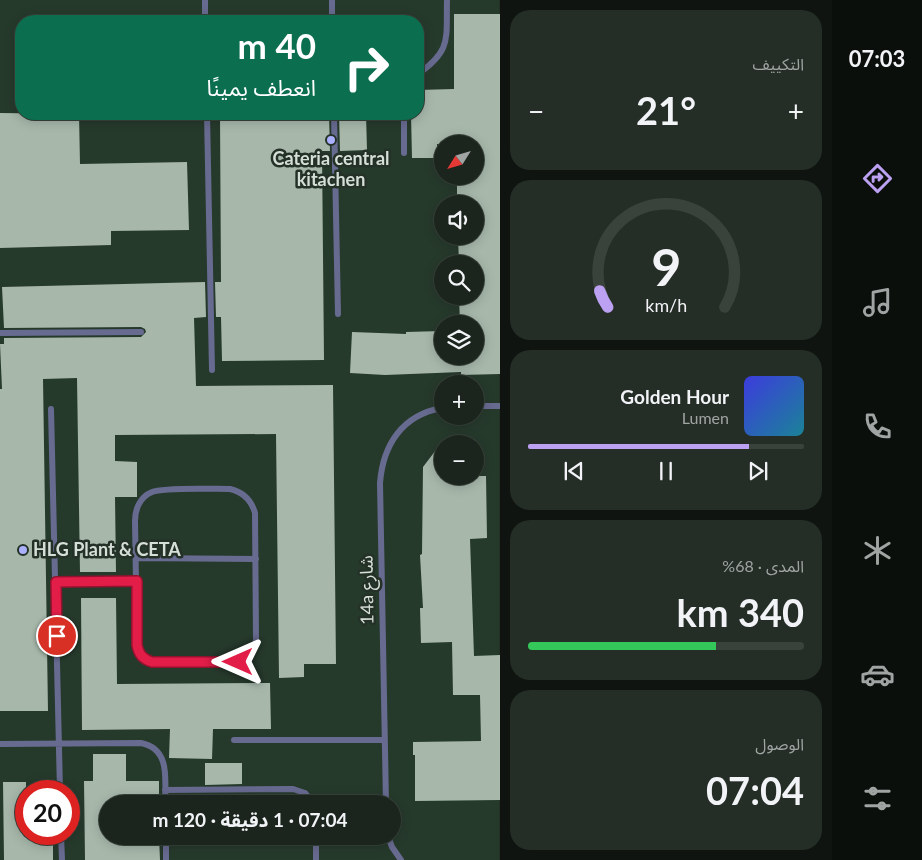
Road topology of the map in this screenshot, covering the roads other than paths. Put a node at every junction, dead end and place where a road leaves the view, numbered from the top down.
1 (205, 0) edge
2 (332, 0) edge
3 (447, 0) edge
4 (205, 15) edge
5 (332, 15) edge
6 (424, 69) edge
7 (207, 120) edge
8 (334, 120) edge
9 (404, 120) edge
10 (404, 153) dead end
11 (338, 314) dead end
12 (141, 332) dead end
13 (0, 333) edge
14 (212, 370) dead end
15 (484, 406) edge
16 (500, 406) edge
17 (51, 409) dead end
18 (434, 411) edge
19 (136, 558) junction
20 (256, 559) junction
21 (137, 581) junction
22 (56, 582) junction
23 (234, 740) dead end
24 (384, 740) junction
25 (0, 744) edge
26 (60, 744) junction
27 (60, 780) edge
28 (165, 790) junction
29 (165, 795) edge
30 (307, 795) edge
31 (386, 795) edge
32 (61, 845) edge
33 (166, 845) edge
34 (316, 845) edge
35 (391, 845) edge
36 (62, 860) edge
37 (166, 860) edge
38 (316, 860) edge
39 (401, 860) edge

1 - 4 lane
2 - 5 lane
3 - 6 lane
7 - 14 lane
8 - 11 lane
9 - 10 lane
12 - 13 lane
15 - 16 lane
17 - 22 lane
18 - 24 lane, 14a شارع
19 - 20 lane
19 - 20 lane
19 - 21 lane
20 - 21 lane
21 - 22 lane
22 - 26 lane
23 - 24 lane
24 - 31 lane, 14a شارع
25 - 26 lane
26 - 27 lane
26 - 28 lane
28 - 29 lane
28 - 30 lane
32 - 36 lane
33 - 37 lane
34 - 38 lane
35 - 39 lane

